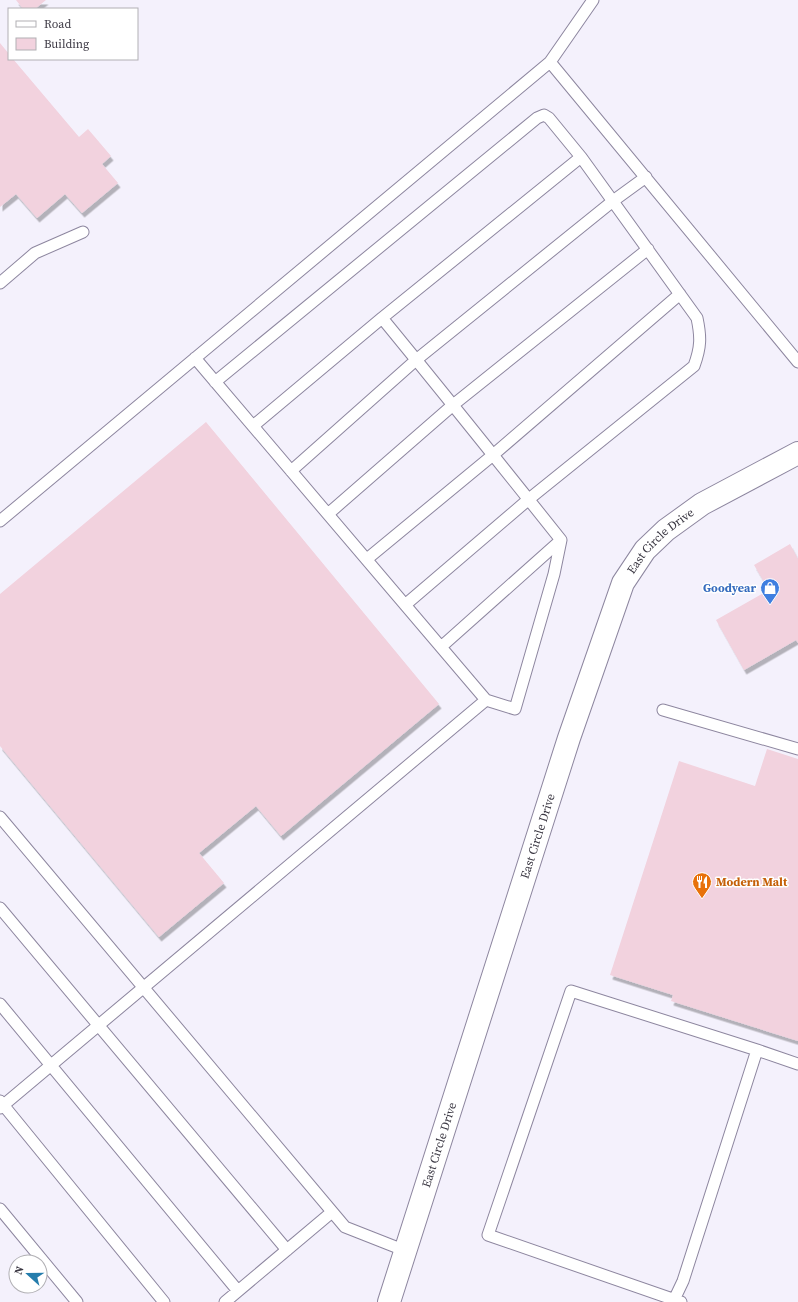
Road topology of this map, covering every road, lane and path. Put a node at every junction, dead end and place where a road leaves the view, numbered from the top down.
1 (593, 0) edge
2 (550, 62) junction
3 (581, 157) junction
4 (646, 177) junction
5 (613, 201) junction
6 (83, 232) dead end
7 (648, 249) junction
8 (0, 283) edge
9 (680, 294) junction
10 (382, 318) junction
11 (195, 358) junction
12 (416, 360) junction
13 (798, 362) edge
14 (215, 382) junction
15 (453, 405) junction
16 (253, 426) junction
17 (798, 453) edge
18 (493, 455) junction
19 (291, 471) junction
20 (529, 500) junction
21 (328, 514) junction
22 (0, 521) edge
23 (561, 540) junction
24 (367, 559) junction
25 (405, 605) junction
26 (441, 647) junction
27 (486, 700) junction
28 (663, 710) dead end
29 (798, 749) edge
30 (0, 817) edge
31 (0, 908) edge
32 (143, 987) junction
33 (0, 1004) edge
34 (98, 1025) junction
35 (757, 1050) junction
36 (798, 1064) edge
37 (51, 1065) junction
38 (1, 1105) edge
39 (0, 1209) edge
40 (332, 1212) junction
41 (287, 1250) junction
42 (406, 1251) junction
43 (238, 1291) junction
44 (676, 1301) edge
45 (77, 1302) edge
46 (164, 1302) edge
47 (225, 1302) edge
48 (389, 1302) edge

1 - 2 lane
2 - 4 lane
2 - 11 lane
3 - 5 lane
3 - 10 lane
3 - 14 lane
4 - 5 lane
4 - 13 lane
5 - 7 lane
5 - 12 lane
6 - 8 lane
7 - 9 lane
7 - 15 lane
9 - 18 lane
9 - 20 lane
10 - 12 lane
10 - 16 lane
11 - 14 lane
11 - 22 lane
12 - 15 lane
12 - 19 lane
14 - 16 lane
15 - 18 lane
15 - 21 lane
16 - 19 lane
17 - 42 street, East Circle Drive
18 - 20 lane
18 - 24 lane
19 - 21 lane
20 - 23 lane
20 - 25 lane
21 - 24 lane
23 - 26 lane
23 - 27 lane
24 - 25 lane
25 - 26 lane
26 - 27 lane
27 - 32 lane
28 - 29 lane
30 - 32 lane
31 - 34 lane
32 - 34 lane
32 - 40 lane
33 - 37 lane
34 - 37 lane
34 - 41 lane
35 - 36 lane
35 - 44 lane
35 - 44 lane
37 - 38 lane
37 - 43 lane
38 - 46 lane
39 - 45 lane
40 - 41 lane
40 - 42 lane
41 - 43 lane
42 - 48 street, East Circle Drive
43 - 47 lane

